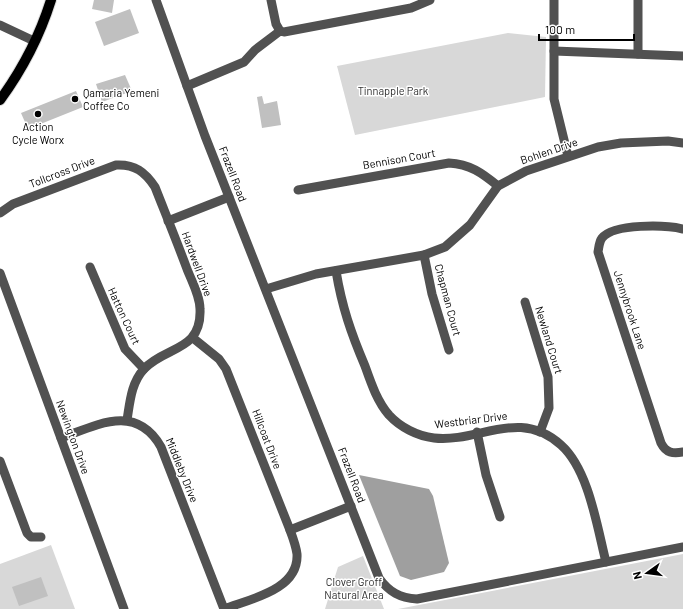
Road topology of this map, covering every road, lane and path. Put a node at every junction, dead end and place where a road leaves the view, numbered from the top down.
1 (51, 0) edge
2 (156, 0) edge
3 (271, 0) edge
4 (430, 0) edge
5 (554, 0) edge
6 (638, 0) edge
7 (0, 25) edge
8 (280, 31) junction
9 (34, 42) junction
10 (554, 51) junction
11 (638, 54) junction
12 (683, 56) edge
13 (187, 86) junction
14 (0, 100) edge
15 (683, 143) edge
16 (568, 156) junction
17 (136, 167) joint
18 (498, 186) junction
19 (298, 190) dead end
20 (230, 197) junction
21 (0, 213) edge
22 (168, 221) junction
23 (683, 229) edge
24 (424, 255) junction
25 (90, 267) dead end
26 (336, 271) junction
27 (0, 273) edge
28 (266, 289) junction
29 (525, 302) dead end
30 (193, 338) junction
31 (449, 350) dead end
32 (144, 369) junction
33 (127, 420) junction
34 (477, 432) junction
35 (540, 432) junction
36 (61, 438) junction
37 (683, 452) edge
38 (0, 461) edge
39 (351, 506) junction
40 (500, 517) dead end
41 (290, 530) junction
42 (41, 537) dead end
43 (683, 547) edge
44 (606, 562) junction
45 (124, 609) edge
46 (224, 609) edge

1 - 9 main road
2 - 13 street, Frazell Road
3 - 8 street
4 - 8 street
5 - 10 street
6 - 11 street
7 - 9 street
8 - 13 street
9 - 14 main road
10 - 11 street
10 - 16 street
11 - 12 street
13 - 20 street, Frazell Road
15 - 16 street, Bohlen Drive
16 - 18 street, Bohlen Drive
17 - 21 street, Tollcross Drive
17 - 22 street, Hardwell Drive
18 - 19 street, Bennison Court
18 - 24 street, Bohlen Drive
20 - 22 street
20 - 28 street, Frazell Road
22 - 30 street, Hardwell Drive
23 - 37 street, Jennybrook Lane
24 - 26 street, Bohlen Drive
24 - 31 street, Chapman Court
25 - 32 street, Hatton Court
26 - 28 street, Bohlen Drive
26 - 34 street, Westbriar Drive
27 - 36 street, Newington Drive
28 - 39 street, Frazell Road
29 - 35 street, Newland Court
30 - 32 street
30 - 41 street, Hillcoat Drive
32 - 33 street
33 - 36 street
33 - 46 street, Middleby Drive
34 - 35 street, Westbriar Drive
34 - 40 street
35 - 44 street, Westbriar Drive
36 - 45 street, Newington Drive
38 - 42 street
39 - 41 street
39 - 44 street, Frazell Road
41 - 46 street, Hillcoat Drive
43 - 44 street, Frazell Road

